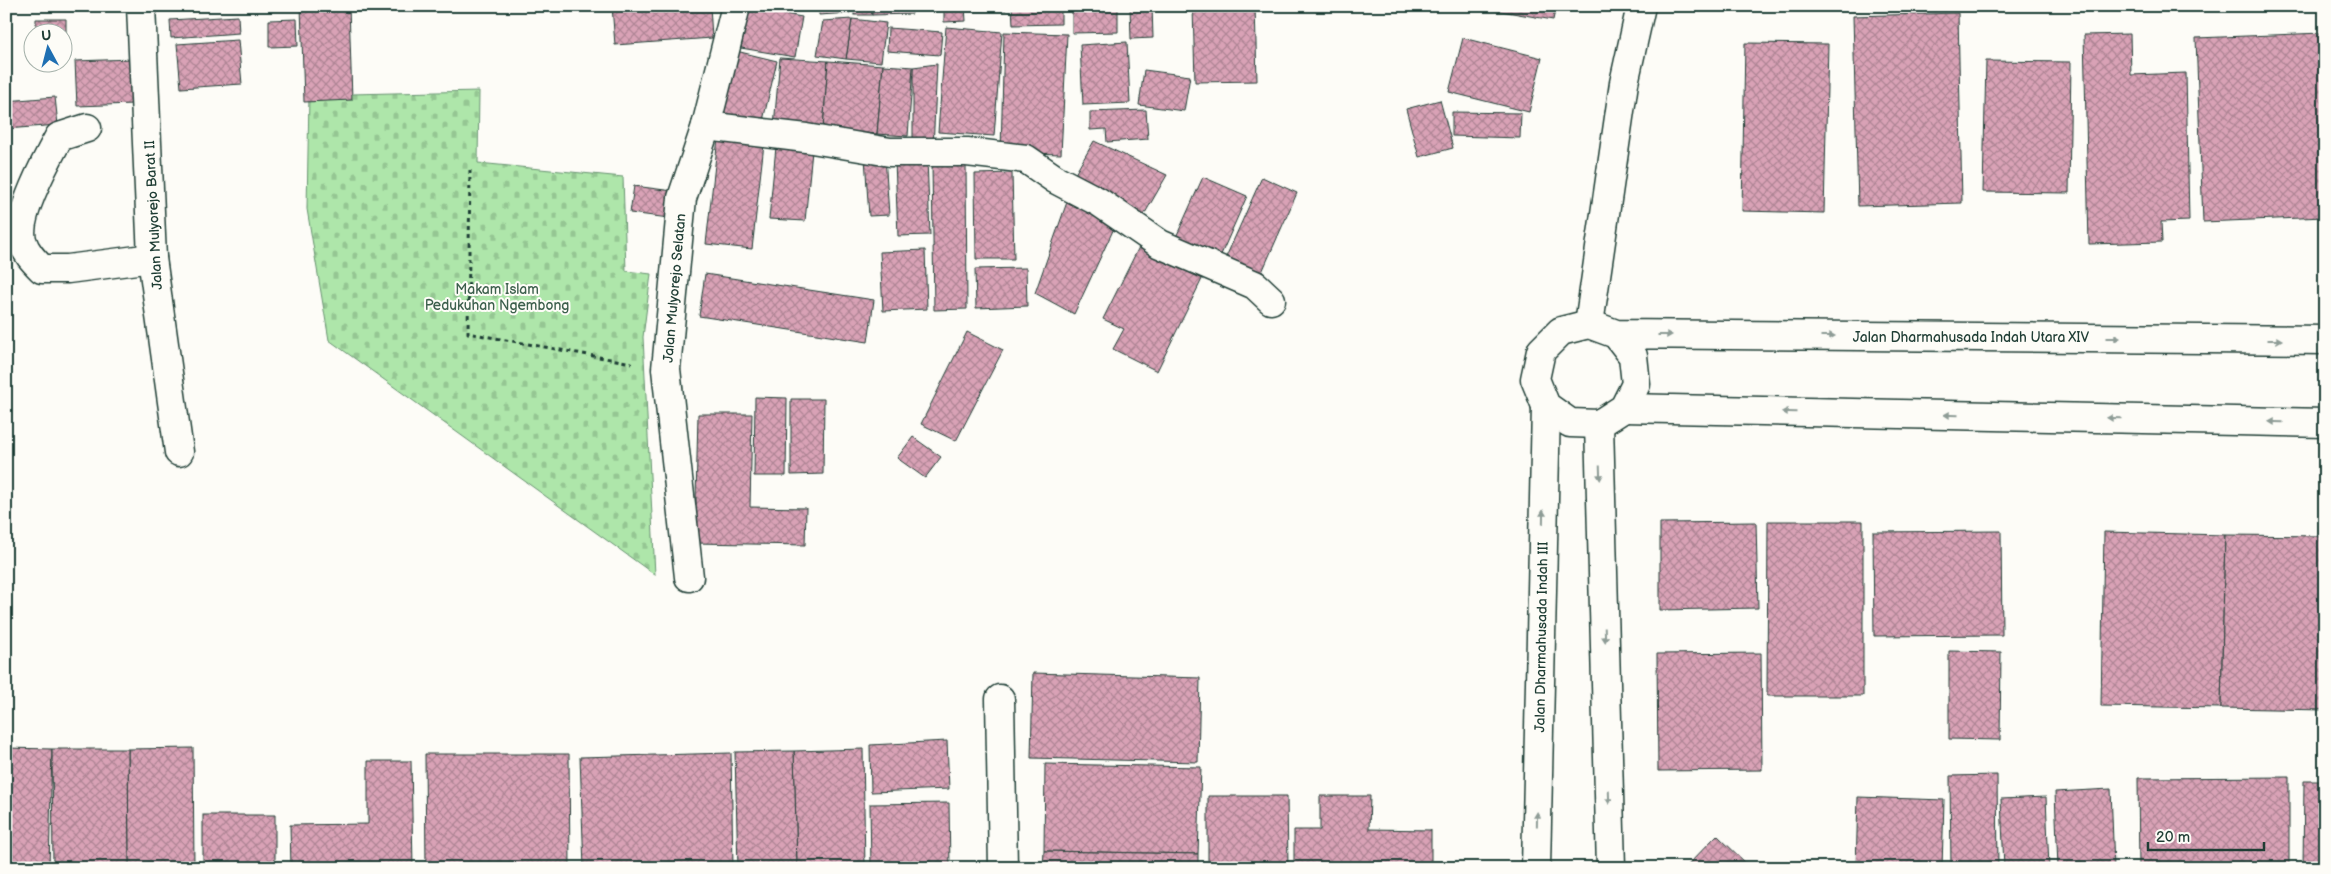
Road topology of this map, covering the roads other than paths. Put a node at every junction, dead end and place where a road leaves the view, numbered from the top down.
1 (141, 6) edge
2 (736, 6) edge
3 (1642, 6) edge
4 (706, 126) junction
5 (87, 128) dead end
6 (152, 258) junction
7 (1271, 300) dead end
8 (1589, 324) junction
9 (1616, 334) junction
10 (2325, 340) edge
11 (1546, 406) junction
12 (1624, 408) junction
13 (2325, 423) edge
14 (1599, 424) junction
15 (180, 452) dead end
16 (689, 577) dead end
17 (1000, 699) dead end
18 (1003, 868) edge
19 (1536, 868) edge
20 (1611, 868) edge

1 - 6 street, Jalan Mulyorejo Barat II
2 - 4 street, Jalan Mulyorejo Selatan
3 - 8 street
4 - 7 street
4 - 16 street, Jalan Mulyorejo Selatan
5 - 6 street
6 - 15 street, Jalan Mulyorejo Barat II
8 - 9 street
8 - 11 street
9 -> 10 street, Jalan Dharmahusada Indah Utara XIV
9 - 12 street
11 - 14 street
19 -> 11 street, Jalan Dharmahusada Indah III
13 -> 12 street
12 - 14 street
14 -> 20 street
17 - 18 street

